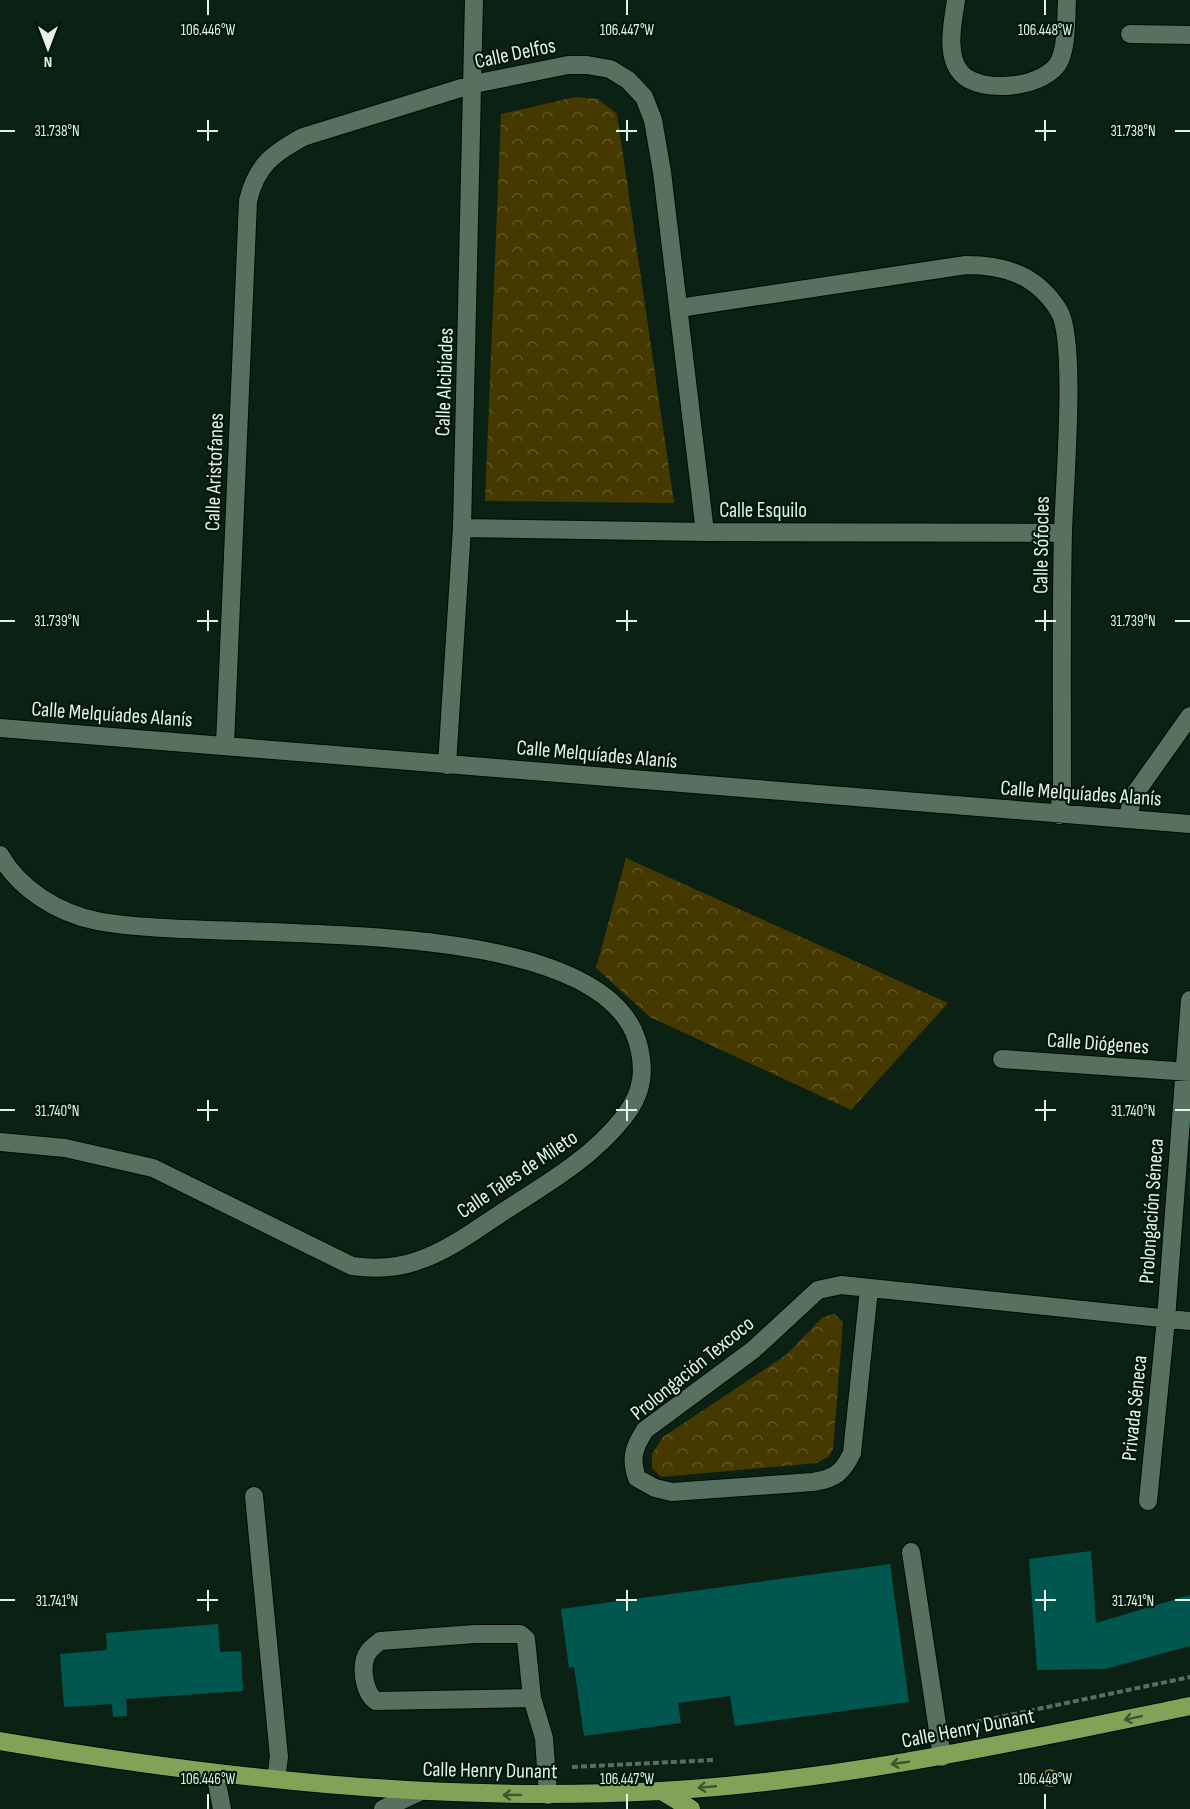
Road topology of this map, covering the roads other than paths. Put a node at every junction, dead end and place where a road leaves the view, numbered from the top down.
1 (474, 0) edge
2 (956, 0) edge
3 (1067, 0) edge
4 (1130, 34) dead end
5 (1190, 35) edge
6 (474, 84) junction
7 (249, 201) joint
8 (679, 308) junction
9 (462, 528) junction
10 (705, 532) junction
11 (1063, 533) junction
12 (1190, 716) edge
13 (0, 728) edge
14 (225, 746) junction
15 (447, 765) junction
16 (1059, 814) junction
17 (1127, 819) junction
18 (1190, 824) edge
19 (0, 855) edge
20 (1190, 1000) edge
21 (1002, 1059) dead end
22 (1187, 1072) edge
23 (0, 1142) edge
24 (870, 1289) junction
25 (1166, 1319) junction
26 (1190, 1320) edge
27 (254, 1496) dead end
28 (1148, 1501) dead end
29 (910, 1552) dead end
30 (532, 1698) junction
31 (1190, 1706) edge
32 (0, 1741) edge
33 (942, 1757) junction
34 (215, 1773) junction
35 (276, 1779) junction
36 (421, 1791) junction
37 (662, 1791) junction
38 (548, 1794) junction
39 (222, 1809) edge
40 (383, 1809) edge
41 (692, 1809) edge

1 - 6 street, Calle Alcibíades
2 - 3 street
4 - 5 street
6 - 7 street, Calle Delfos
6 - 8 street, Calle Delfos
6 - 9 street, Calle Alcibíades
7 - 14 street, Calle Aristofanes
8 - 10 street, Calle Delfos
8 - 11 street, Calle Sófocles
9 - 10 street, Calle Esquilo
9 - 15 street, Calle Alcibíades
10 - 11 street, Calle Esquilo
11 - 16 street, Calle Sófocles
12 - 17 street
13 - 14 street, Calle Melquíades Alanís
14 - 15 street, Calle Melquíades Alanís
15 - 16 street, Calle Melquíades Alanís
16 - 17 street, Calle Melquíades Alanís
17 - 18 street, Calle Melquíades Alanís
19 - 23 street, Calle Tales de Mileto
20 - 22 street, Prolongación Séneca
21 - 22 street, Calle Diógenes
22 - 25 street, Prolongación Séneca
24 - 24 street, Prolongación Texcoco
24 - 25 street, Prolongación Texcoco
25 - 26 street, Prolongación Texcoco
25 - 28 street, Privada Séneca
27 - 35 street
29 - 33 street
30 - 30 street
30 - 38 street
31 -> 33 main road, Calle Henry Dunant
32 - 34 main road, Calle Henry Dunant
33 -> 37 main road, Calle Henry Dunant
34 - 35 main road, Calle Henry Dunant
34 - 39 street
35 - 36 main road, Calle Henry Dunant
38 -> 36 main road, Calle Henry Dunant
36 - 40 street
37 - 38 main road, Calle Henry Dunant
37 - 41 main road

